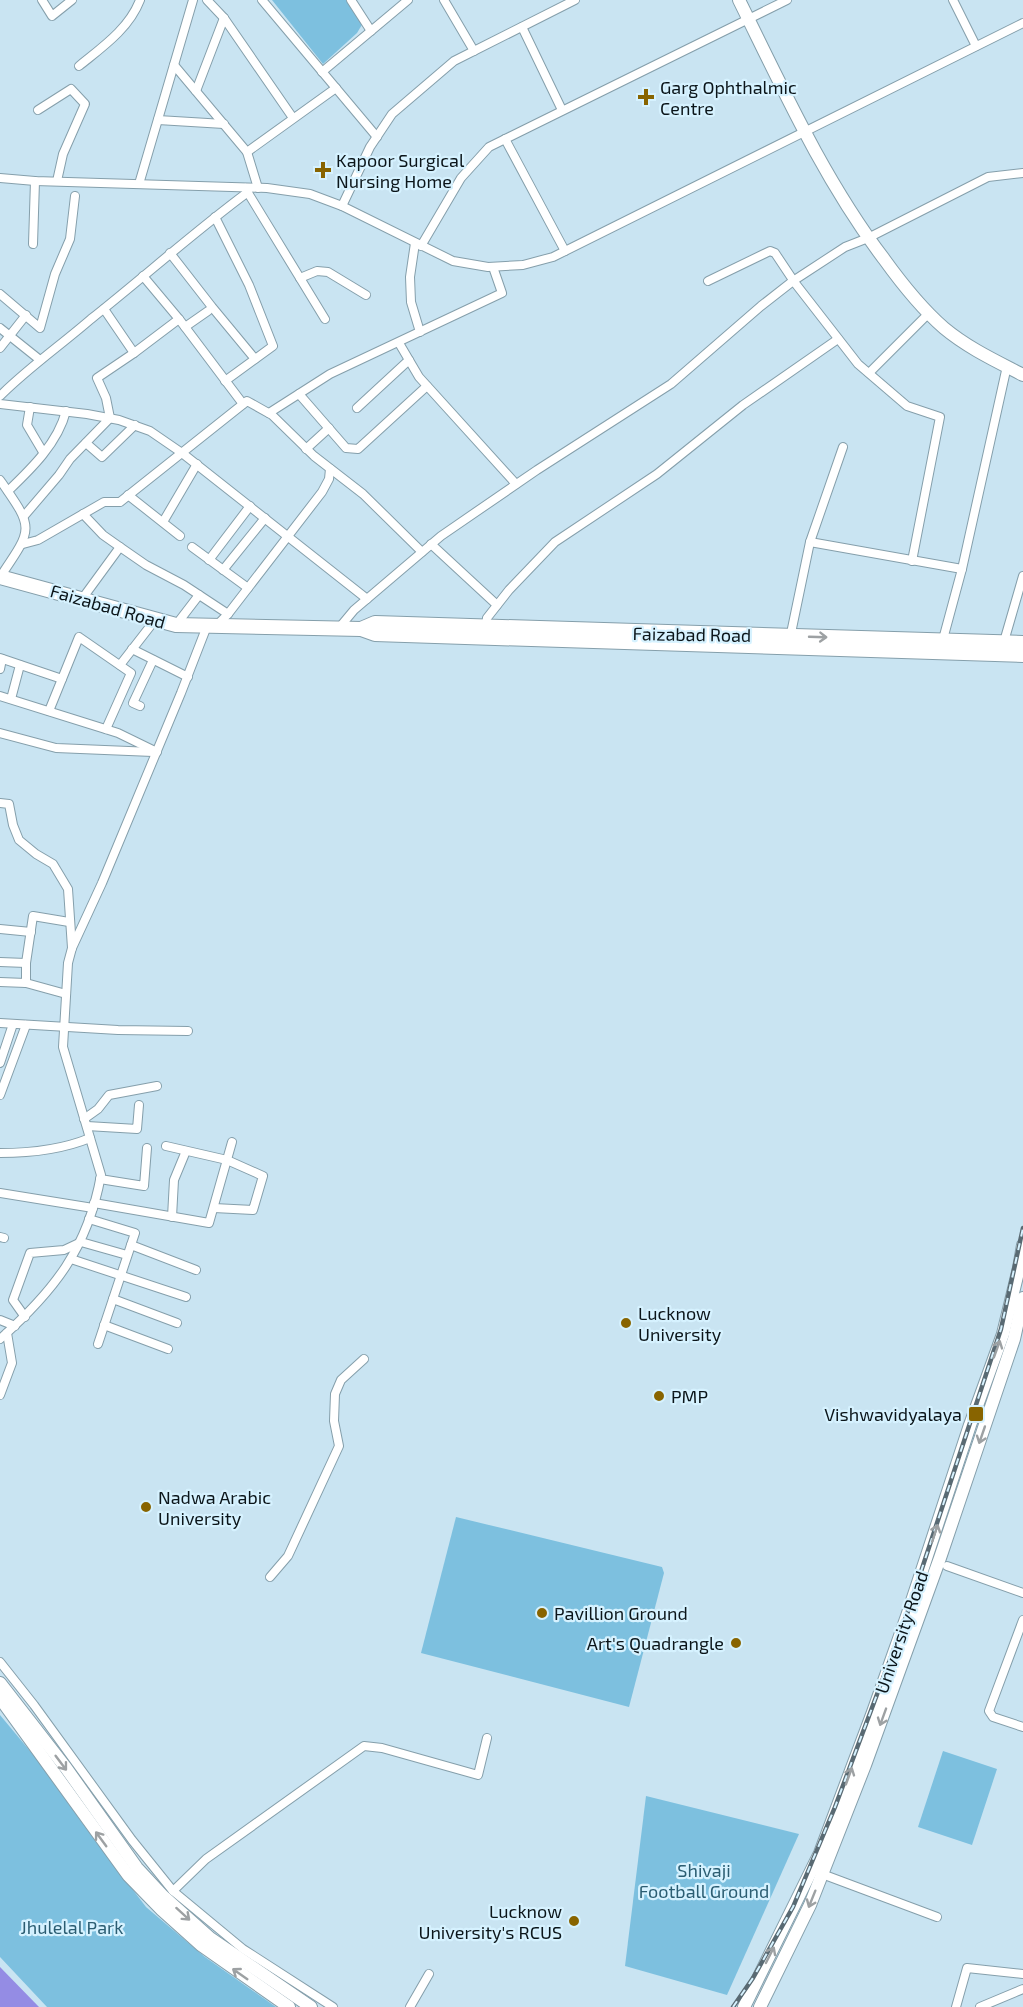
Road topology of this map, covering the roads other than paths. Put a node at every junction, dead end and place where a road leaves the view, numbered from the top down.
1 (42, 0) edge
2 (72, 0) edge
3 (140, 0) edge
4 (193, 0) edge
5 (207, 0) edge
6 (262, 0) edge
7 (351, 0) edge
8 (408, 0) edge
9 (444, 0) edge
10 (575, 0) edge
11 (739, 0) edge
12 (787, 0) edge
13 (953, 0) edge
14 (224, 18) junction
15 (749, 19) junction
16 (1023, 23) edge
17 (522, 27) junction
18 (371, 31) junction
19 (976, 46) junction
20 (474, 51) junction
21 (174, 65) junction
22 (79, 66) dead end
23 (322, 72) junction
24 (336, 88) junction
25 (196, 91) junction
26 (38, 110) dead end
27 (562, 110) junction
28 (293, 118) junction
29 (158, 120) junction
30 (224, 124) junction
31 (805, 132) junction
32 (377, 137) junction
33 (505, 139) junction
34 (247, 152) junction
35 (1023, 173) edge
36 (0, 178) edge
37 (35, 181) junction
38 (57, 181) junction
39 (139, 184) junction
40 (258, 188) junction
41 (246, 190) junction
42 (75, 196) dead end
43 (342, 206) junction
44 (215, 217) junction
45 (868, 238) junction
46 (33, 244) dead end
47 (418, 244) junction
48 (565, 251) junction
49 (170, 253) junction
50 (493, 267) junction
51 (143, 276) junction
52 (300, 278) junction
53 (708, 281) dead end
54 (793, 281) junction
55 (0, 294) edge
56 (366, 295) dead end
57 (104, 309) junction
58 (208, 311) dead end
59 (929, 313) junction
60 (26, 315) junction
61 (179, 319) junction
62 (325, 319) dead end
63 (185, 327) junction
64 (0, 328) edge
65 (420, 332) junction
66 (10, 335) junction
67 (838, 339) junction
68 (399, 343) junction
69 (0, 348) edge
70 (134, 353) junction
71 (255, 359) junction
72 (40, 360) junction
73 (409, 360) junction
74 (1007, 366) junction
75 (869, 373) junction
76 (1023, 375) edge
77 (225, 381) junction
78 (427, 386) junction
79 (299, 394) junction
80 (0, 396) edge
81 (0, 404) edge
82 (243, 404) junction
83 (30, 407) junction
84 (357, 408) dead end
85 (66, 411) junction
86 (269, 413) junction
87 (110, 418) junction
88 (135, 425) junction
89 (329, 428) junction
90 (86, 443) junction
91 (843, 447) dead end
92 (306, 448) junction
93 (43, 452) junction
94 (182, 453) junction
95 (197, 465) junction
96 (330, 469) junction
97 (0, 480) edge
98 (516, 484) junction
99 (8, 491) junction
100 (128, 495) junction
101 (250, 506) junction
102 (83, 514) junction
103 (24, 516) junction
104 (265, 518) junction
105 (163, 522) junction
106 (180, 536) dead end
107 (288, 536) junction
108 (810, 542) junction
109 (22, 544) junction
110 (432, 544) junction
111 (120, 547) junction
112 (192, 547) dead end
113 (422, 552) junction
114 (209, 560) junction
115 (912, 561) junction
116 (962, 569) junction
117 (223, 570) junction
118 (1023, 576) edge
119 (0, 577) edge
120 (248, 588) junction
121 (199, 595) junction
122 (82, 599) junction
123 (368, 599) junction
124 (497, 605) junction
125 (228, 614) junction
126 (155, 620) junction
127 (176, 625) junction
128 (212, 626) junction
129 (339, 628) junction
130 (485, 632) junction
131 (790, 642) junction
132 (1023, 643) edge
133 (941, 646) junction
134 (1002, 648) junction
135 (132, 649) junction
136 (1023, 655) edge
137 (1, 658) edge
138 (153, 660) junction
139 (20, 664) junction
140 (120, 666) junction
141 (0, 669) edge
142 (188, 677) junction
143 (62, 679) junction
144 (1, 698) edge
145 (120, 698) junction
146 (11, 699) junction
147 (49, 711) junction
148 (106, 729) junction
149 (0, 733) edge
150 (157, 752) junction
151 (0, 803) edge
152 (69, 922) junction
153 (0, 929) edge
154 (31, 932) junction
155 (72, 948) junction
156 (0, 962) edge
157 (26, 963) junction
158 (0, 982) edge
159 (26, 983) junction
160 (66, 994) junction
161 (0, 1023) edge
162 (13, 1024) junction
163 (26, 1025) junction
164 (65, 1027) junction
165 (188, 1031) dead end
166 (0, 1063) edge
167 (157, 1086) dead end
168 (0, 1095) edge
169 (139, 1105) dead end
170 (86, 1123) junction
171 (90, 1138) junction
172 (232, 1142) dead end
173 (166, 1146) dead end
174 (147, 1148) dead end
175 (186, 1151) junction
176 (0, 1153) edge
177 (227, 1160) junction
178 (100, 1179) junction
179 (0, 1193) edge
180 (94, 1206) junction
181 (214, 1208) junction
182 (172, 1217) junction
183 (89, 1219) junction
184 (81, 1242) junction
185 (131, 1245) junction
186 (1023, 1245) edge
187 (127, 1255) junction
188 (71, 1259) junction
189 (196, 1270) dead end
190 (120, 1275) junction
191 (186, 1296) dead end
192 (1023, 1298) edge
193 (112, 1299) junction
194 (25, 1317) junction
195 (0, 1320) edge
196 (177, 1323) dead end
197 (104, 1325) junction
198 (15, 1326) junction
199 (3, 1336) edge
200 (98, 1344) dead end
201 (168, 1349) dead end
202 (364, 1359) dead end
203 (0, 1395) edge
204 (947, 1566) dead end
205 (270, 1577) dead end
206 (1023, 1593) edge
207 (1023, 1620) edge
208 (0, 1662) edge
209 (0, 1683) edge
210 (0, 1698) edge
211 (1023, 1727) edge
212 (487, 1737) dead end
213 (834, 1830) junction
214 (822, 1874) junction
215 (173, 1891) junction
216 (937, 1917) dead end
217 (429, 1974) dead end
218 (1023, 1974) edge
219 (1023, 1989) edge
220 (992, 2005) edge
221 (289, 2007) edge
222 (310, 2007) edge
223 (333, 2007) edge
224 (410, 2007) edge
225 (744, 2007) edge
226 (760, 2007) edge
227 (956, 2007) edge
228 (980, 2007) edge

1 - 2 street
3 - 22 street
4 - 21 street
5 - 14 street
6 - 23 street
7 - 18 street
8 - 18 street
9 - 20 street
10 - 17 street
11 - 15 main road
12 - 15 street
13 - 19 street
14 - 25 street
14 - 28 street
15 - 27 street
15 - 31 main road
16 - 19 street
17 - 20 street
17 - 27 street
18 - 23 street
19 - 31 street
20 - 32 street
21 - 25 street
21 - 29 street
23 - 24 street
24 - 28 street
24 - 32 street
25 - 30 street
26 - 38 street
27 - 33 street
28 - 34 street
29 - 30 street
29 - 39 street
30 - 34 street
31 - 45 main road
31 - 48 street
32 - 43 street
33 - 47 street
33 - 48 street
34 - 40 street
35 - 45 street
36 - 37 street
37 - 38 street
37 - 46 street
38 - 39 street
39 - 41 street
40 - 41 street
40 - 43 street
41 - 44 street
41 - 52 street
42 - 60 street
43 - 47 street
44 - 49 street
44 - 71 street
45 - 54 street
45 - 59 main road
47 - 50 street
47 - 65 street
48 - 50 street
49 - 51 street
49 - 71 street
50 - 65 street
51 - 57 street
51 - 61 street
52 - 56 street
52 - 62 street
53 - 54 street
54 - 67 street
54 - 98 street
55 - 60 street
57 - 70 street
57 - 72 street
58 - 63 street
59 - 74 main road
59 - 75 street
60 - 66 street
61 - 63 street
61 - 70 street
63 - 77 street
64 - 66 street
65 - 68 street
66 - 69 street
66 - 72 street
67 - 75 street
67 - 124 street
68 - 73 street
68 - 79 street
70 - 87 street
71 - 77 street
72 - 80 street
73 - 78 street
73 - 84 street
74 - 76 main road
74 - 116 street
75 - 115 street
77 - 82 street
78 - 89 street
78 - 98 street
79 - 86 street
79 - 89 street
81 - 83 street
82 - 86 street
82 - 94 street
83 - 85 street
83 - 93 street
85 - 87 street
85 - 93 street
86 - 92 street
87 - 88 street
87 - 90 street
88 - 90 street
88 - 94 street
89 - 92 street
90 - 103 street
91 - 108 street
92 - 96 street
93 - 99 street
94 - 95 street
94 - 100 street
95 - 101 street
95 - 105 street
96 - 107 street
96 - 113 street
97 - 99 street
98 - 110 street
99 - 103 street
100 - 102 street
100 - 105 street
101 - 104 street
101 - 114 street
102 - 109 street
102 - 111 street
103 - 109 street
104 - 107 street
104 - 117 street
105 - 106 street
107 - 120 street
107 - 123 street
108 - 115 street
108 - 131 street
109 - 119 street
110 - 113 street
110 - 124 street
111 - 121 street
111 - 122 street
112 - 114 street
113 - 123 street
114 - 117 street
115 - 116 street
116 - 133 street
117 - 120 street
118 - 134 street
119 - 122 main road, Faizabad Road
120 - 125 street
121 - 125 street
121 - 127 street
122 - 126 main road, Faizabad Road
123 - 129 street
124 - 130 street
125 - 128 street
126 - 127 main road, Faizabad Road
126 - 135 street
127 - 128 main road, Faizabad Road
128 - 129 main road, Faizabad Road
128 - 142 street
129 - 130 main road, Faizabad Road
130 - 131 main road, Faizabad Road
131 - 133 main road, Faizabad Road
132 - 134 main road, Faizabad Road
133 - 134 main road, Faizabad Road
134 - 136 main road, Faizabad Road
135 - 138 street
135 - 140 street
137 - 139 street
137 - 141 street
138 - 142 street
138 - 145 street
139 - 143 street
139 - 146 street
140 - 143 street
140 - 145 street
142 - 150 street
143 - 147 street
144 - 146 street
145 - 148 street
146 - 147 street
147 - 148 street
148 - 150 street
149 - 150 street
150 - 155 street
151 - 152 street
152 - 154 street
152 - 155 street
153 - 154 street
154 - 157 street
155 - 160 street
156 - 157 street
157 - 159 street
158 - 159 street
159 - 160 street
160 - 164 street
161 - 162 street
162 - 163 street
162 - 166 street
163 - 164 street
163 - 168 street
164 - 165 street
164 - 170 street
167 - 170 street
169 - 170 street
170 - 171 street
171 - 176 street
171 - 178 street
172 - 177 street
173 - 175 street
174 - 178 street
175 - 177 street
175 - 182 street
177 - 181 street
177 - 181 street
178 - 180 street
179 - 180 street
180 - 182 street
180 - 183 street
181 - 182 street
183 - 184 street
183 - 185 street
184 - 187 street
184 - 188 street
184 - 194 street
185 - 187 street
185 - 189 street
213 -> 186 main road, University Road
187 - 190 street
188 - 190 street
188 - 194 street
190 - 191 street
190 - 193 street
192 -> 213 main road, University Road
193 - 196 street
193 - 197 street
194 - 198 street
195 - 198 street
197 - 200 street
197 - 201 street
198 - 199 street
199 - 203 street
202 - 205 street
204 - 206 street
207 - 211 street
208 - 215 street
209 -> 222 main road
221 -> 210 main road
212 - 215 street
213 - 214 main road, University Road
225 -> 213 main road, University Road
214 - 216 street
214 -> 226 main road, University Road
215 - 223 street
217 - 224 street
218 - 227 street
219 - 220 street
220 - 228 street

